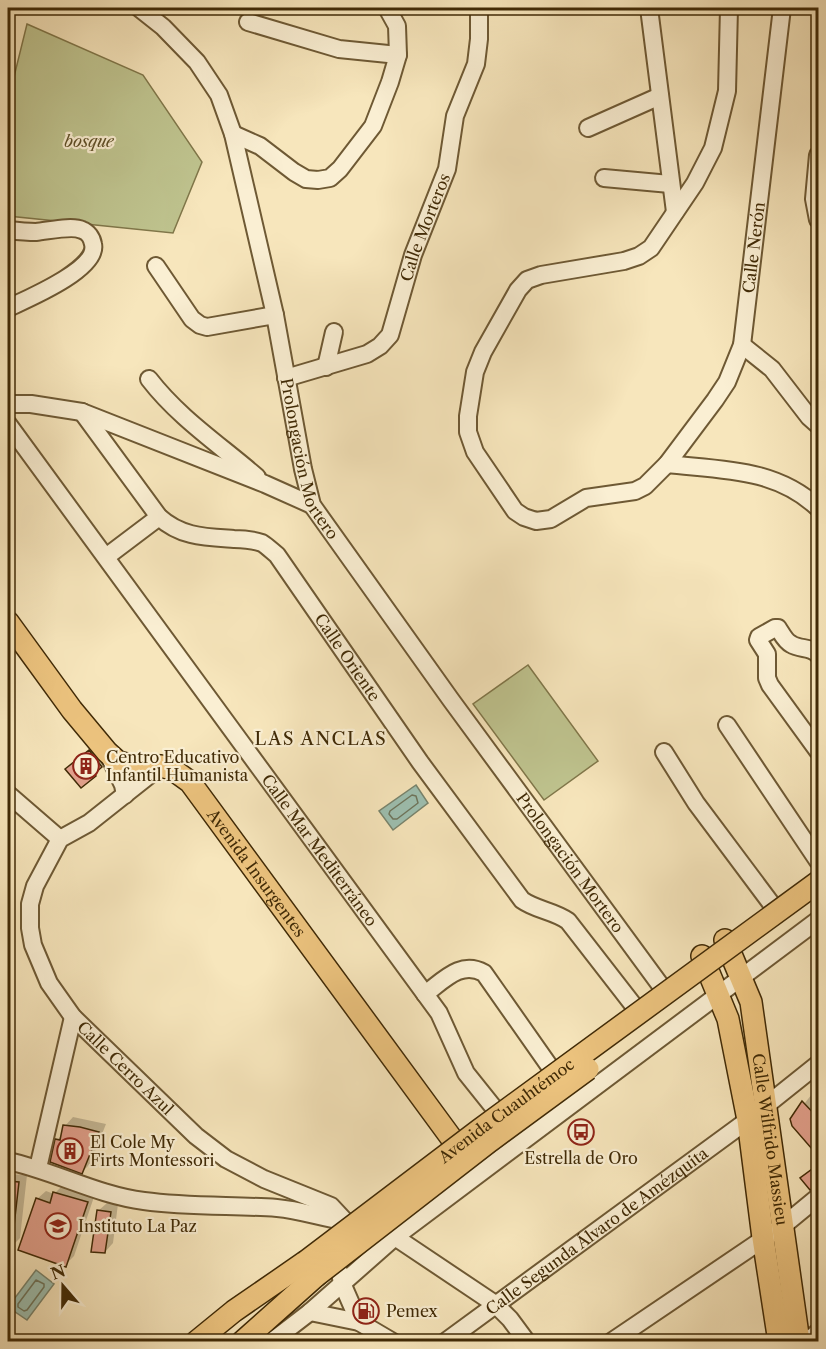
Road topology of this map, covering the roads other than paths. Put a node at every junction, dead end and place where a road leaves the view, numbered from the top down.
1 (139, 8) edge
2 (387, 8) edge
3 (479, 8) edge
4 (649, 8) edge
5 (729, 8) edge
6 (782, 8) edge
7 (248, 22) dead end
8 (398, 55) junction
9 (660, 96) junction
10 (588, 128) dead end
11 (233, 134) junction
12 (819, 155) edge
13 (604, 178) dead end
14 (670, 184) junction
15 (675, 212) junction
16 (819, 220) edge
17 (8, 230) edge
18 (156, 266) dead end
19 (8, 308) edge
20 (275, 315) junction
21 (334, 332) dead end
22 (742, 345) junction
23 (326, 367) junction
24 (286, 378) junction
25 (149, 379) dead end
26 (8, 404) edge
27 (82, 412) junction
28 (8, 424) edge
29 (819, 425) edge
30 (667, 464) junction
31 (265, 484) junction
32 (312, 505) junction
33 (819, 508) edge
34 (159, 517) junction
35 (106, 558) junction
36 (8, 622) edge
37 (819, 656) edge
38 (727, 725) dead end
39 (107, 752) junction
40 (663, 752) dead end
41 (819, 752) edge
42 (161, 766) junction
43 (8, 794) edge
44 (125, 795) junction
45 (60, 839) junction
46 (819, 861) edge
47 (819, 873) edge
48 (819, 882) edge
49 (819, 898) edge
50 (773, 906) junction
51 (819, 920) edge
52 (725, 940) junction
53 (702, 956) junction
54 (742, 976) junction
55 (661, 986) junction
56 (425, 994) junction
57 (718, 994) junction
58 (634, 1006) junction
59 (73, 1017) junction
60 (819, 1064) edge
61 (550, 1067) junction
62 (766, 1105) junction
63 (494, 1108) junction
64 (748, 1120) junction
65 (452, 1139) junction
66 (8, 1161) edge
67 (38, 1168) junction
68 (819, 1197) edge
69 (345, 1221) junction
70 (784, 1225) junction
71 (395, 1237) junction
72 (763, 1238) junction
73 (310, 1269) junction
74 (342, 1283) junction
75 (495, 1304) junction
76 (310, 1312) junction
77 (359, 1322) junction
78 (819, 1332) edge
79 (184, 1341) edge
80 (196, 1341) edge
81 (242, 1341) edge
82 (271, 1341) edge
83 (393, 1341) edge
84 (445, 1341) edge
85 (527, 1341) edge
86 (611, 1341) edge
87 (779, 1341) edge
88 (800, 1341) edge
89 (807, 1341) edge

1 - 11 street, Prolongación Mortero
2 - 8 street
3 - 23 street, Calle Morteros
4 - 9 street
5 - 15 street
6 - 22 street, Calle Nerón
7 - 8 street
8 - 11 street
9 - 10 street
9 - 14 street
11 - 20 street, Prolongación Mortero
12 - 16 street
13 - 14 street
14 - 15 street
15 - 30 street, Calle Nerón
17 - 19 street
18 - 20 street
20 - 24 street, Prolongación Mortero
21 - 23 street
22 - 29 street
22 - 30 street, Calle Nerón
23 - 24 street, Calle Morteros
24 - 32 street, Prolongación Mortero
25 - 31 street
26 - 27 street
27 - 31 street
27 - 34 street, Calle Oriente
28 - 35 street, Calle Mar Mediterráneo
30 - 33 street
31 - 32 street
32 - 55 street, Prolongación Mortero
34 - 35 street
34 - 58 street, Calle Oriente
35 - 56 street, Calle Mar Mediterráneo
36 - 39 main road, Avenida Insurgentes
37 - 41 street
38 - 46 street
39 - 42 main road, Avenida Insurgentes
39 - 44 street
40 - 50 street
42 - 44 street
42 - 65 main road, Avenida Insurgentes
43 - 45 street
44 - 45 street
45 - 59 street, Calle Cerro Azul
47 - 50 street
48 - 73 main road, Avenida Cuauhtémoc, bridge
49 - 73 main road, Avenida Cuauhtémoc, bridge
50 - 52 street
51 - 54 street
52 - 53 street
52 - 54 main road, Calle Wilfrido Massieu
53 - 55 street
53 - 57 main road, Calle Wilfrido Massieu
54 - 57 street
54 - 62 main road, Calle Wilfrido Massieu
55 - 58 street
56 - 61 street
56 - 63 street, Calle Mar Mediterráneo
57 - 64 main road, Calle Wilfrido Massieu
57 - 71 street
58 - 61 street
59 - 67 street
59 - 69 street, Calle Cerro Azul
60 - 62 street, Calle Segunda Álvaro de Amézquita
61 - 63 street
62 - 64 street, Calle Segunda Álvaro de Amézquita
62 - 70 main road, Calle Wilfrido Massieu
63 - 65 street
64 - 72 main road, Calle Wilfrido Massieu
64 - 75 street, Calle Segunda Álvaro de Amézquita
65 - 69 street
66 - 67 street
67 - 69 street
68 - 70 street
69 - 71 street, Calle Cerro Azul
69 - 74 street
69 - 79 street
70 - 72 street
70 - 88 main road, Calle Wilfrido Massieu
71 - 74 street
71 - 75 street, Calle Cerro Azul
72 - 86 street
72 - 87 main road, Calle Wilfrido Massieu
73 - 80 main road, Avenida Cuauhtémoc
73 - 81 main road, Avenida Cuauhtémoc
74 - 76 street
74 - 77 street
75 - 84 street, Calle Segunda Álvaro de Amézquita
75 - 85 street, Calle Cerro Azul
76 - 77 street
76 - 82 street
77 - 83 street
78 - 89 street

